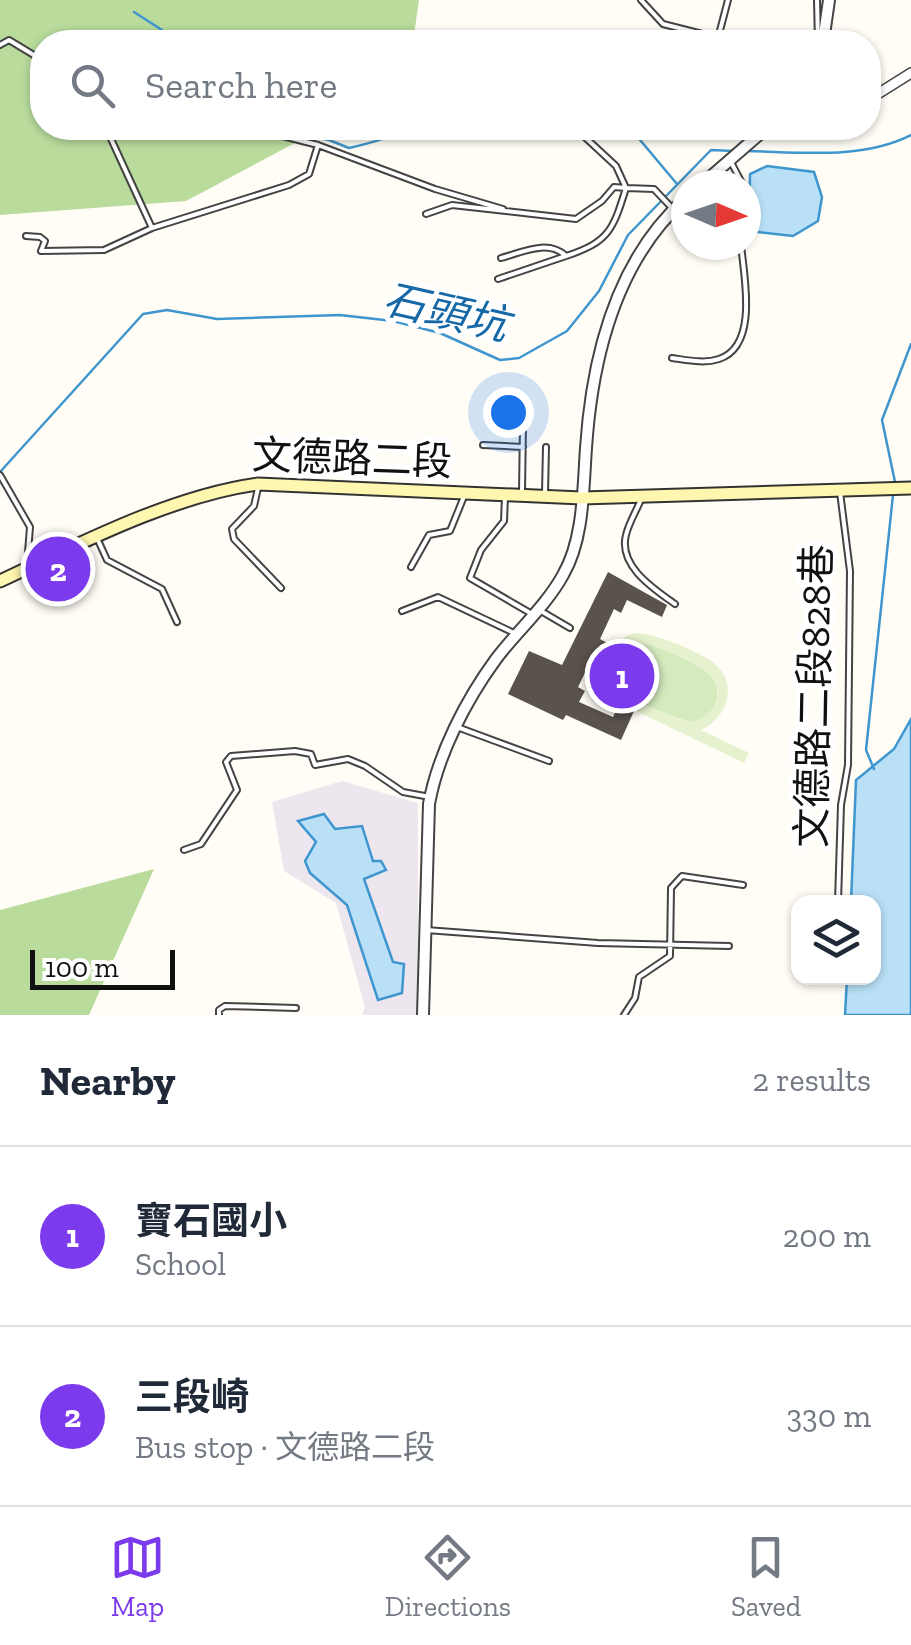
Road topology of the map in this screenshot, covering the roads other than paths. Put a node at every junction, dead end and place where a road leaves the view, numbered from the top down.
1 (641, 0) edge
2 (728, 0) edge
3 (817, 0) edge
4 (830, 0) edge
5 (687, 30) edge
6 (720, 30) edge
7 (820, 30) edge
8 (824, 30) edge
9 (0, 45) edge
10 (30, 52) edge
11 (911, 73) edge
12 (881, 92) edge
13 (112, 140) edge
14 (298, 140) edge
15 (588, 140) edge
16 (753, 140) edge
17 (318, 145) junction
18 (730, 160) junction
19 (718, 170) edge
20 (735, 170) edge
21 (626, 188) junction
22 (671, 208) edge
23 (671, 213) edge
24 (426, 214) dead end
25 (522, 215) junction
26 (152, 228) junction
27 (26, 236) dead end
28 (566, 256) junction
29 (501, 258) dead end
30 (742, 260) edge
31 (498, 278) dead end
32 (672, 358) dead end
33 (523, 424) dead end
34 (483, 445) dead end
35 (522, 447) junction
36 (546, 448) dead end
37 (1, 477) edge
38 (258, 484) junction
39 (911, 488) edge
40 (840, 492) junction
41 (465, 494) junction
42 (505, 496) junction
43 (522, 496) junction
44 (544, 498) junction
45 (582, 498) junction
46 (642, 498) junction
47 (97, 538) junction
48 (411, 568) dead end
49 (27, 570) junction
50 (0, 581) edge
51 (281, 588) dead end
52 (675, 604) dead end
53 (402, 612) dead end
54 (535, 612) junction
55 (176, 622) dead end
56 (570, 628) dead end
57 (517, 634) junction
58 (457, 727) junction
59 (549, 761) dead end
60 (430, 797) junction
61 (184, 850) dead end
62 (743, 885) dead end
63 (838, 895) edge
64 (426, 930) junction
65 (668, 943) junction
66 (729, 946) dead end
67 (296, 1008) dead end
68 (219, 1015) edge
69 (422, 1015) edge
70 (624, 1015) edge

1 - 5 lane
2 - 6 lane
3 - 7 lane
4 - 8 street
9 - 10 lane
11 - 12 street
13 - 26 lane
14 - 17 lane
15 - 21 lane
16 - 18 street
17 - 25 lane
17 - 26 lane
18 - 19 street
18 - 20 lane
21 - 22 lane
21 - 25 lane
21 - 28 lane
23 - 45 street
24 - 25 lane
26 - 27 lane
28 - 29 lane
28 - 31 lane
30 - 32 lane
33 - 35 lane
34 - 35 lane
35 - 43 lane
36 - 44 lane
37 - 49 lane
38 - 41 main road, 文德路二段
38 - 47 main road, 文德路二段
38 - 51 lane
39 - 40 main road, 文德路二段
40 - 46 main road, 文德路二段
40 - 63 lane, 文德路二段828巷
41 - 42 main road, 文德路二段
41 - 48 lane
42 - 43 main road, 文德路二段
42 - 54 lane
43 - 44 main road, 文德路二段
44 - 45 main road, 文德路二段
45 - 46 main road, 文德路二段
45 - 54 street
46 - 52 lane
47 - 49 main road, 文德路二段
47 - 55 lane
49 - 50 main road, 文德路二段
53 - 57 lane
54 - 56 lane
54 - 57 street
57 - 58 street
58 - 59 lane
58 - 60 street
60 - 61 lane
60 - 64 street
62 - 65 lane
64 - 65 lane
64 - 69 street
65 - 66 lane
65 - 70 lane
67 - 68 lane

